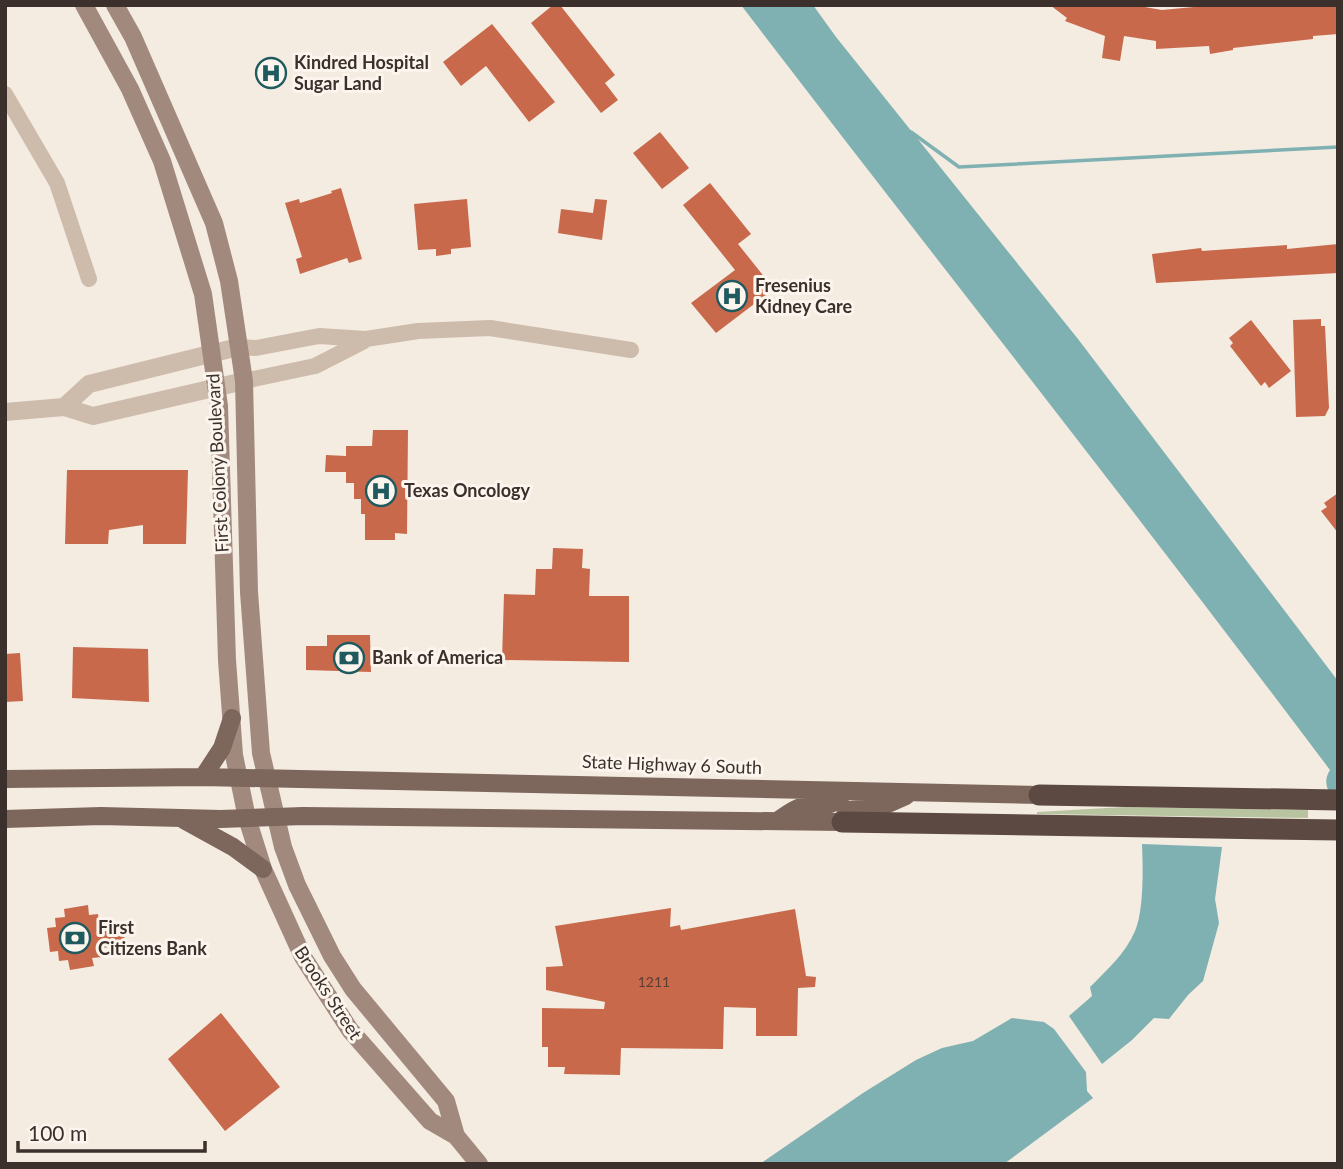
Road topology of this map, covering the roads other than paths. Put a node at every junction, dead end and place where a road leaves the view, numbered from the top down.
1 (84, 5) edge
2 (115, 5) edge
3 (5, 94) edge
4 (89, 279) dead end
5 (366, 339) junction
6 (238, 347) junction
7 (631, 350) dead end
8 (212, 353) junction
9 (244, 381) junction
10 (216, 387) junction
11 (64, 407) junction
12 (5, 412) edge
13 (232, 718) junction
14 (202, 777) junction
15 (238, 778) junction
16 (267, 778) junction
17 (5, 779) edge
18 (844, 792) junction
19 (912, 793) junction
20 (1039, 795) joint
21 (1338, 800) edge
22 (276, 817) junction
23 (181, 818) junction
24 (247, 818) junction
25 (5, 819) edge
26 (777, 821) junction
27 (842, 822) junction
28 (1333, 829) edge
29 (263, 869) junction
30 (456, 1136) junction
31 (479, 1164) edge

1 - 8 main road, First Colony Boulevard
2 - 6 main road, First Colony Boulevard
3 - 4 street
5 - 6 street
5 - 7 street
5 - 9 street
6 - 8 street
6 - 9 main road, First Colony Boulevard
8 - 10 main road, First Colony Boulevard
8 - 11 street
9 - 10 street
9 - 16 main road, First Colony Boulevard
10 - 11 street
10 - 13 main road, First Colony Boulevard
11 - 12 street
13 - 14 main road
13 - 15 main road, First Colony Boulevard
14 - 15 main road, State Highway 6 South
14 - 17 main road, State Highway 6 South
15 - 16 main road, State Highway 6 South
15 - 24 main road, First Colony Boulevard
16 - 18 main road, State Highway 6 South
16 - 22 main road, First Colony Boulevard
18 - 19 main road, State Highway 6 South
18 - 26 main road
19 - 20 main road, State Highway 6 South
19 - 27 main road
20 - 21 highway, State Highway 6 South
22 - 24 main road
22 - 26 main road
22 - 30 main road, Brooks Street
23 - 24 main road
23 - 25 main road
23 - 29 main road
24 - 29 main road, Brooks Street
26 - 27 main road
27 - 28 highway
29 - 30 main road, Brooks Street
30 - 31 main road, Brooks Street

